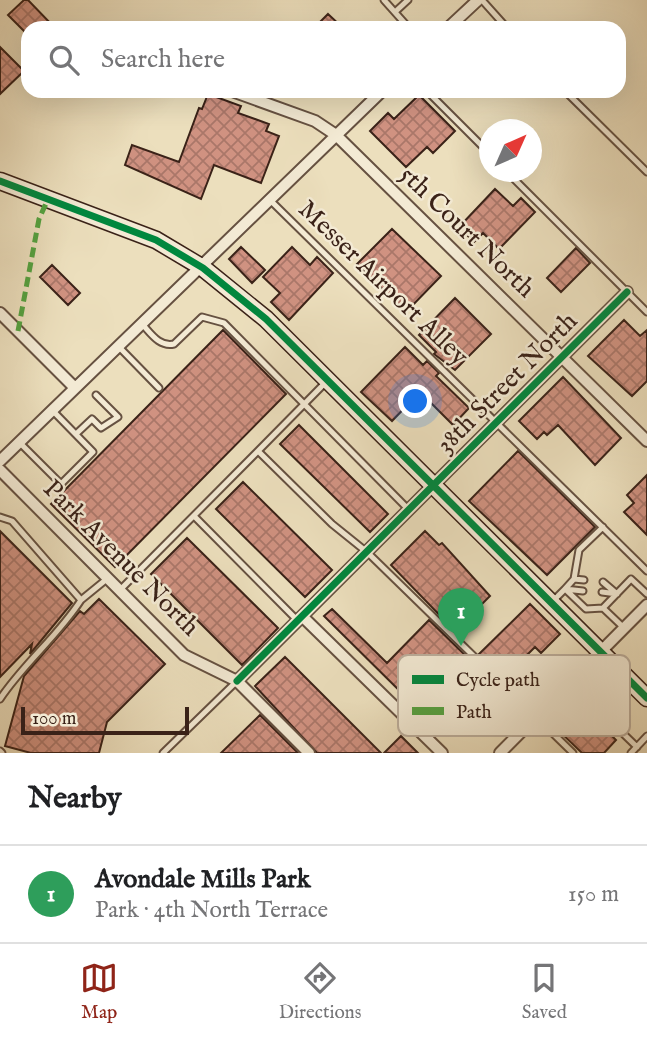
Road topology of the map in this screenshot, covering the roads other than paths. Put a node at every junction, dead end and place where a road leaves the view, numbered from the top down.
1 (384, 0) edge
2 (408, 0) edge
3 (480, 0) edge
4 (395, 12) junction
5 (403, 21) edge
6 (456, 21) edge
7 (500, 21) edge
8 (251, 98) edge
9 (375, 98) edge
10 (434, 98) edge
11 (572, 98) edge
12 (336, 135) junction
13 (479, 144) edge
14 (647, 172) edge
15 (0, 181) edge
16 (517, 182) edge
17 (271, 201) junction
18 (203, 268) junction
19 (627, 292) junction
20 (647, 312) edge
21 (0, 313) edge
22 (143, 325) junction
23 (119, 348) junction
24 (562, 357) junction
25 (328, 381) junction
26 (75, 388) junction
27 (159, 388) dead end
28 (96, 395) dead end
29 (303, 405) junction
30 (52, 410) junction
31 (498, 422) junction
32 (76, 434) junction
33 (647, 441) edge
34 (19, 442) junction
35 (258, 451) junction
36 (0, 461) edge
37 (0, 470) edge
38 (434, 487) junction
39 (410, 511) junction
40 (194, 516) junction
41 (0, 517) edge
42 (603, 527) junction
43 (368, 553) junction
44 (647, 570) edge
45 (108, 578) junction
46 (574, 579) junction
47 (583, 580) dead end
48 (603, 582) dead end
49 (565, 589) junction
50 (120, 590) junction
51 (583, 591) dead end
52 (602, 593) dead end
53 (647, 593) edge
54 (617, 594) junction
55 (81, 600) junction
56 (551, 603) junction
57 (647, 605) edge
58 (603, 608) junction
59 (302, 620) junction
60 (624, 628) junction
61 (601, 652) junction
62 (472, 655) edge
63 (598, 655) edge
64 (604, 655) edge
65 (237, 681) junction
66 (630, 681) edge
67 (647, 698) edge
68 (0, 699) edge
69 (398, 711) edge
70 (424, 736) edge
71 (517, 736) edge
72 (556, 736) edge
73 (626, 736) edge
74 (647, 736) edge
75 (637, 747) junction
76 (163, 753) edge
77 (309, 753) edge
78 (442, 753) edge
79 (500, 753) edge
80 (573, 753) edge
81 (631, 753) edge

1 - 4 lane
2 - 4 lane
3 - 6 street
3 - 7 lane
4 - 5 lane
8 - 12 street, 5th Court North
9 - 12 street
10 - 13 lane
11 - 14 lane
12 - 17 street
12 - 24 street, 5th Court North
15 - 18 main road
16 - 19 lane
17 - 18 street
17 - 31 lane, Messer Airport Alley
18 - 22 street
18 - 25 main road
19 - 20 lane
19 - 24 street, 38th Street North
21 - 26 street
22 - 23 street
22 - 29 lane
23 - 26 street
23 - 27 lane
24 - 31 street, 38th Street North
24 - 33 street, 5th Court North
25 - 29 lane
25 - 38 main road
26 - 30 street
28 - 32 lane
29 - 35 lane
29 - 39 lane
30 - 32 lane
30 - 34 street
31 - 38 street, 38th Street North
31 - 42 lane, Messer Airport Alley
32 - 34 lane
34 - 36 street
35 - 40 lane
35 - 43 lane
37 - 45 street, Park Avenue North
38 - 39 street, 38th Street North
38 - 56 main road
39 - 43 street, 38th Street North
40 - 50 lane
40 - 59 lane
41 - 55 lane
42 - 44 lane, Messer Airport Alley
42 - 46 lane
43 - 59 street, 38th Street North
43 - 62 lane
45 - 50 street, Park Avenue North
45 - 55 lane
46 - 47 lane
46 - 49 lane
48 - 54 lane
49 - 51 lane
49 - 56 lane
49 - 58 lane
50 - 65 street, Park Avenue North
52 - 54 lane
53 - 54 lane
54 - 58 lane
55 - 68 lane
56 - 61 main road
57 - 60 street
58 - 60 lane
59 - 65 street, 38th Street North
59 - 69 street
60 - 61 street
61 - 63 street
61 - 64 main road
65 - 76 lane
65 - 77 street, Park Avenue North
66 - 67 main road
70 - 78 street
71 - 79 street
72 - 80 lane
73 - 75 lane
74 - 75 lane
75 - 81 lane

